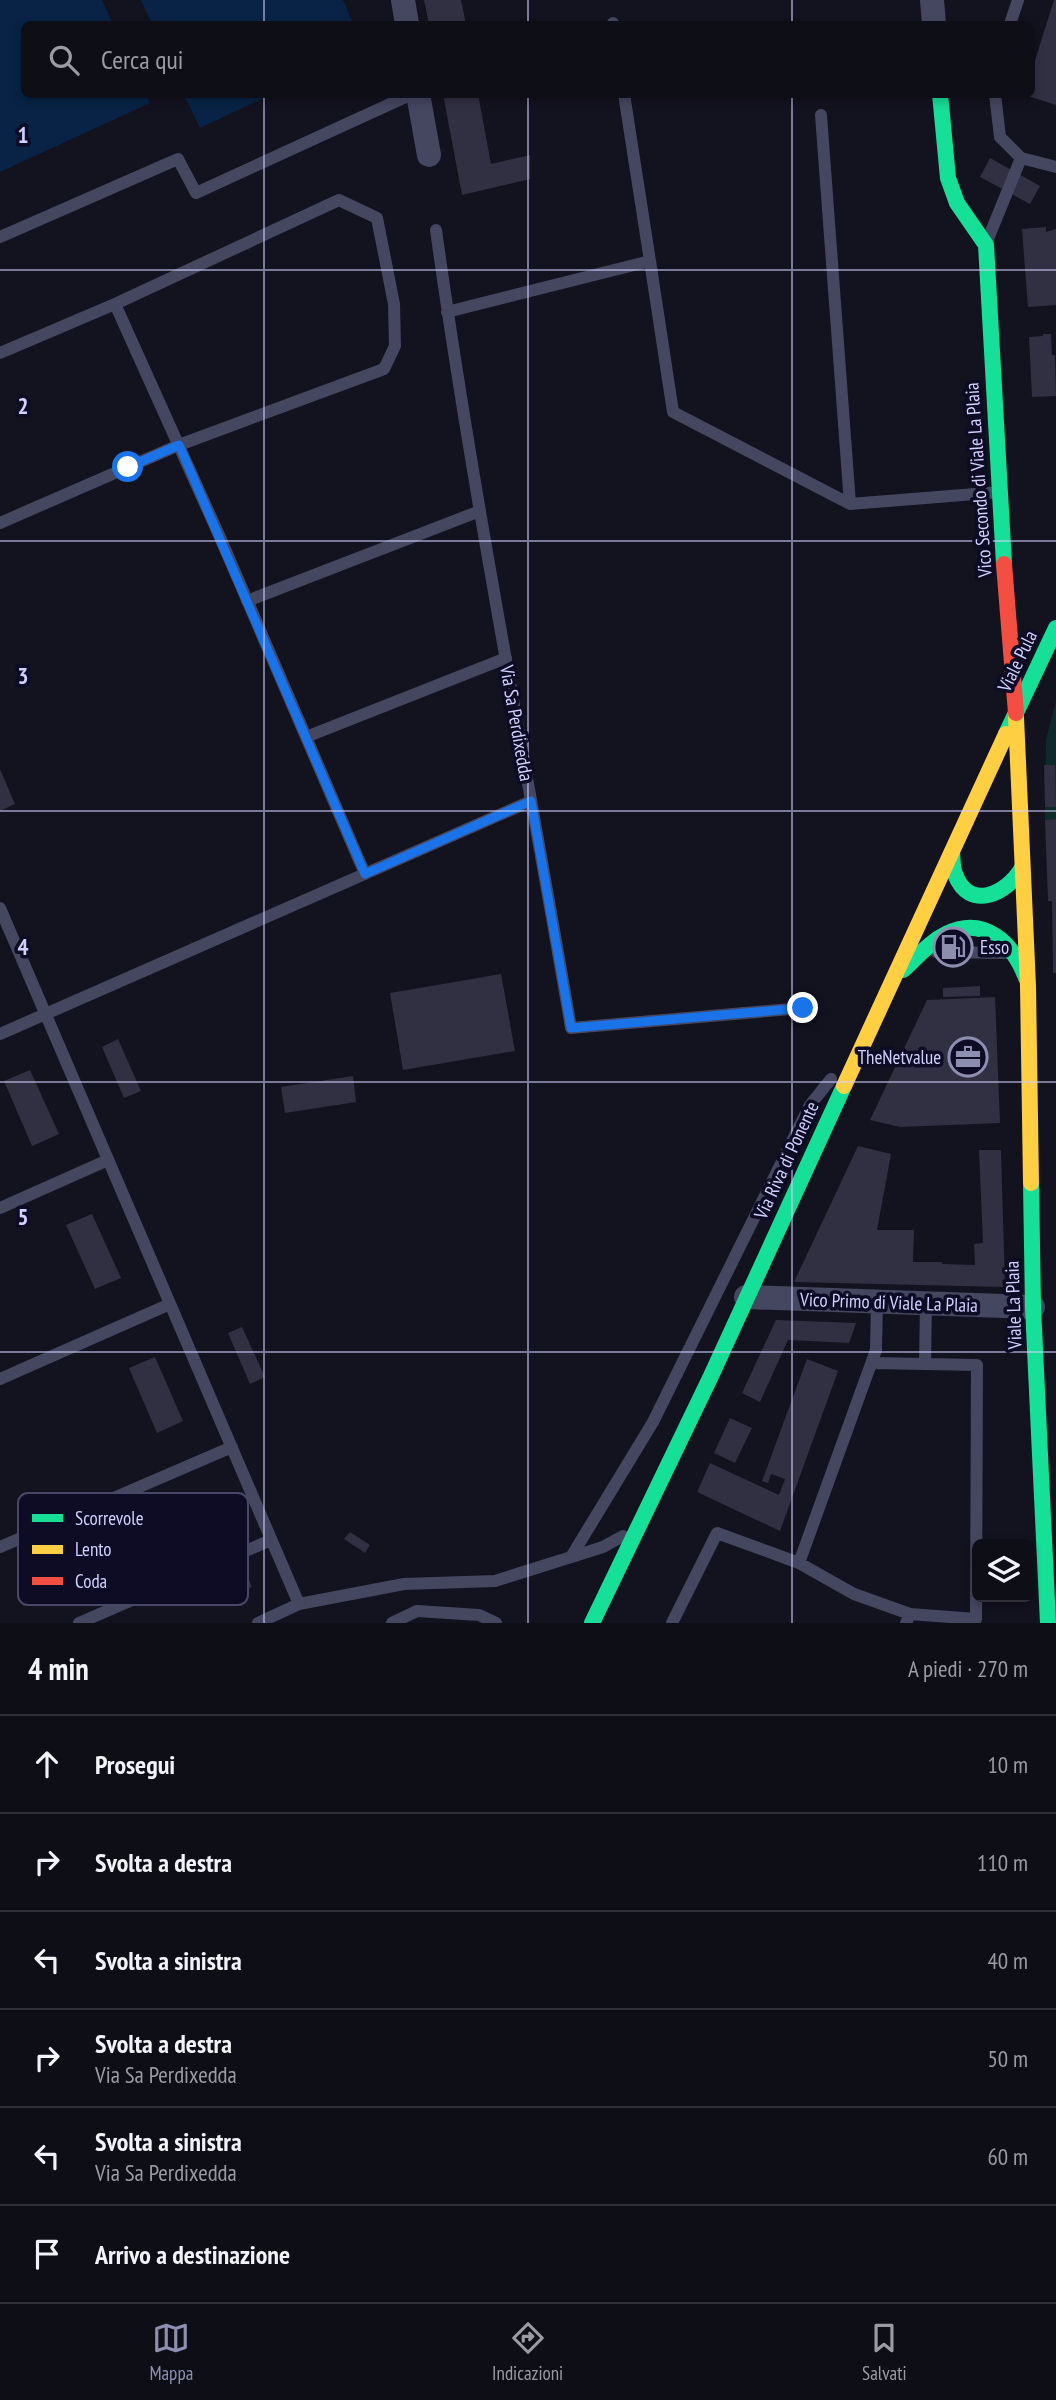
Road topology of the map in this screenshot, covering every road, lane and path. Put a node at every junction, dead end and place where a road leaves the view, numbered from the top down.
1 (403, 0) edge
2 (932, 0) edge
3 (1018, 0) edge
4 (406, 21) edge
5 (934, 21) edge
6 (1011, 21) edge
7 (403, 98) edge
8 (419, 98) edge
9 (625, 98) edge
10 (940, 98) edge
11 (995, 98) edge
12 (821, 115) dead end
13 (429, 155) dead end
14 (1021, 158) junction
15 (1056, 167) edge
16 (436, 230) dead end
17 (0, 237) edge
18 (985, 245) junction
19 (650, 261) junction
20 (115, 304) junction
21 (447, 312) junction
22 (0, 354) edge
23 (179, 445) junction
24 (1000, 491) junction
25 (850, 504) junction
26 (480, 511) junction
27 (0, 523) edge
28 (247, 601) junction
29 (1056, 628) edge
30 (506, 658) junction
31 (1016, 713) junction
32 (306, 737) junction
33 (531, 801) junction
34 (952, 852) junction
35 (1022, 868) junction
36 (365, 874) junction
37 (0, 908) edge
38 (926, 952) junction
39 (1016, 953) junction
40 (890, 982) junction
41 (1028, 986) junction
42 (803, 1008) dead end
43 (46, 1014) junction
44 (868, 1032) junction
45 (0, 1034) edge
46 (108, 1160) junction
47 (0, 1208) edge
48 (746, 1297) junction
49 (877, 1300) junction
50 (926, 1302) junction
51 (170, 1304) junction
52 (1039, 1304) junction
53 (872, 1363) junction
54 (925, 1364) junction
55 (0, 1379) edge
56 (232, 1447) junction
57 (125, 1493) edge
58 (639, 1527) junction
59 (18, 1539) edge
60 (271, 1540) junction
61 (1050, 1541) edge
62 (0, 1547) edge
63 (248, 1550) edge
64 (570, 1558) junction
65 (799, 1563) junction
66 (299, 1604) junction
67 (121, 1605) edge
68 (481, 1619) edge
69 (908, 1619) edge
70 (79, 1623) edge
71 (258, 1623) edge
72 (392, 1623) edge
73 (496, 1623) edge
74 (592, 1623) edge
75 (671, 1623) edge
76 (1048, 1623) edge

1 - 4 street
2 - 5 street
3 - 6 lane
7 - 17 lane
8 - 13 street
9 - 19 lane
10 - 18 main road
11 - 14 lane
12 - 25 lane
14 - 15 lane
14 - 18 lane
16 - 21 lane, Via Sa Perdixedda
18 - 24 main road, Vico Secondo di Viale La Plaia
19 - 21 lane
19 - 25 lane
20 - 22 lane
20 - 23 lane
20 - 23 lane
21 - 26 lane, Via Sa Perdixedda
23 - 27 lane
23 - 28 lane
24 - 25 lane
24 - 31 main road, Vico Secondo di Viale La Plaia
26 - 28 lane
26 - 30 lane, Via Sa Perdixedda
28 - 32 lane
29 - 31 main road, Viale Pula
30 - 32 lane
30 - 33 lane, Via Sa Perdixedda
31 - 34 main road, Via Riva di Ponente
31 - 35 main road, Viale La Plaia
32 - 36 lane
33 - 36 lane
33 - 42 lane, Via Sa Perdixedda
34 - 35 main road
34 - 40 main road, Via Riva di Ponente
35 - 41 main road, Viale La Plaia
36 - 43 lane
37 - 43 lane
38 - 39 lane
38 - 39 main road
38 - 40 main road
39 - 41 main road, Viale La Plaia
40 - 44 main road, Via Riva di Ponente
41 - 52 main road, Viale La Plaia
43 - 45 lane
43 - 46 lane
44 - 48 main road, Via Riva di Ponente
44 - 64 lane
46 - 47 lane
46 - 51 lane
48 - 49 street, Vico Primo di Viale La Plaia
48 - 58 main road, Via Riva di Ponente
49 - 50 street, Vico Primo di Viale La Plaia
49 - 53 lane
50 - 52 street, Vico Primo di Viale La Plaia
50 - 54 lane
51 - 55 lane
51 - 56 lane
52 - 61 main road, Viale La Plaia
53 - 54 lane
53 - 65 lane
54 - 69 lane
56 - 57 lane
56 - 60 lane
58 - 64 lane
58 - 74 main road, Via Riva di Ponente
59 - 62 lane
60 - 63 lane
60 - 66 lane
61 - 76 main road, Viale La Plaia
64 - 66 lane
65 - 69 lane
65 - 75 lane
66 - 71 lane
67 - 70 lane
68 - 72 lane
68 - 73 lane

